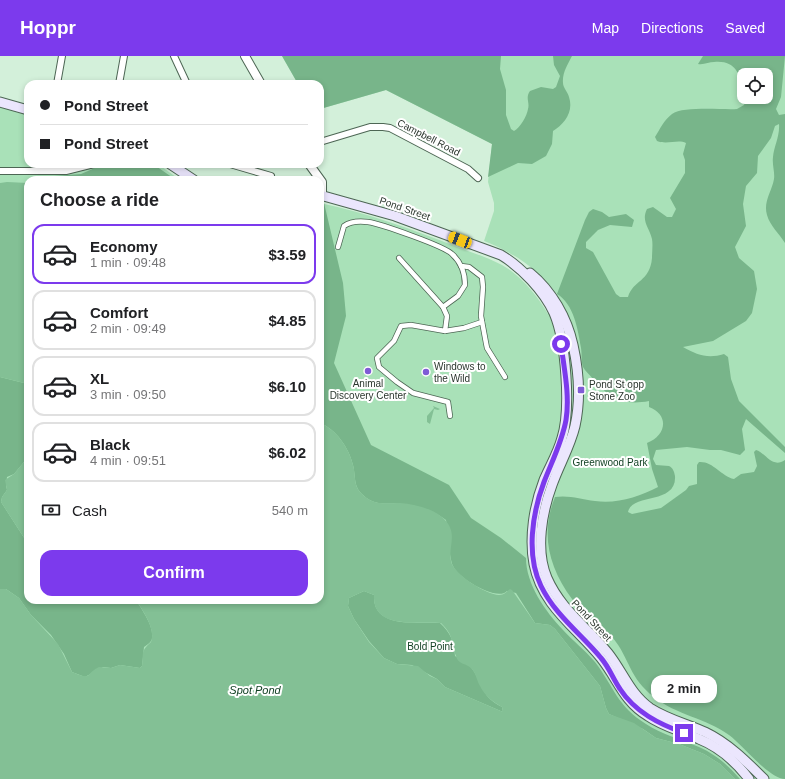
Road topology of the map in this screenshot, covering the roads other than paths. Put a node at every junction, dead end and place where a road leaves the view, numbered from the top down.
1 (62, 56) edge
2 (124, 56) edge
3 (174, 56) edge
4 (245, 56) edge
5 (58, 80) edge
6 (120, 80) edge
7 (186, 80) edge
8 (259, 80) edge
9 (0, 102) edge
10 (24, 109) edge
11 (324, 141) edge
12 (78, 168) edge
13 (176, 168) edge
14 (243, 168) edge
15 (0, 171) edge
16 (188, 176) edge
17 (270, 176) dead end
18 (478, 178) dead end
19 (324, 197) edge
20 (338, 248) dead end
21 (399, 258) dead end
22 (512, 262) junction
23 (461, 266) junction
24 (443, 307) junction
25 (482, 322) junction
26 (445, 331) junction
27 (505, 377) dead end
28 (450, 416) dead end
29 (749, 779) edge
30 (764, 779) edge

1 - 5 street
2 - 6 street
3 - 7 street
4 - 8 street
9 - 10 main road
11 - 18 street, Campbell Road
12 - 15 street
13 - 16 main road
14 - 17 street
19 - 22 main road, Pond Street
20 - 23 street
21 - 24 street
22 - 29 main road, Pond Street
22 - 30 main road, Pond Street
23 - 24 street
23 - 25 street
24 - 26 street
25 - 26 street
25 - 27 street
26 - 28 street

